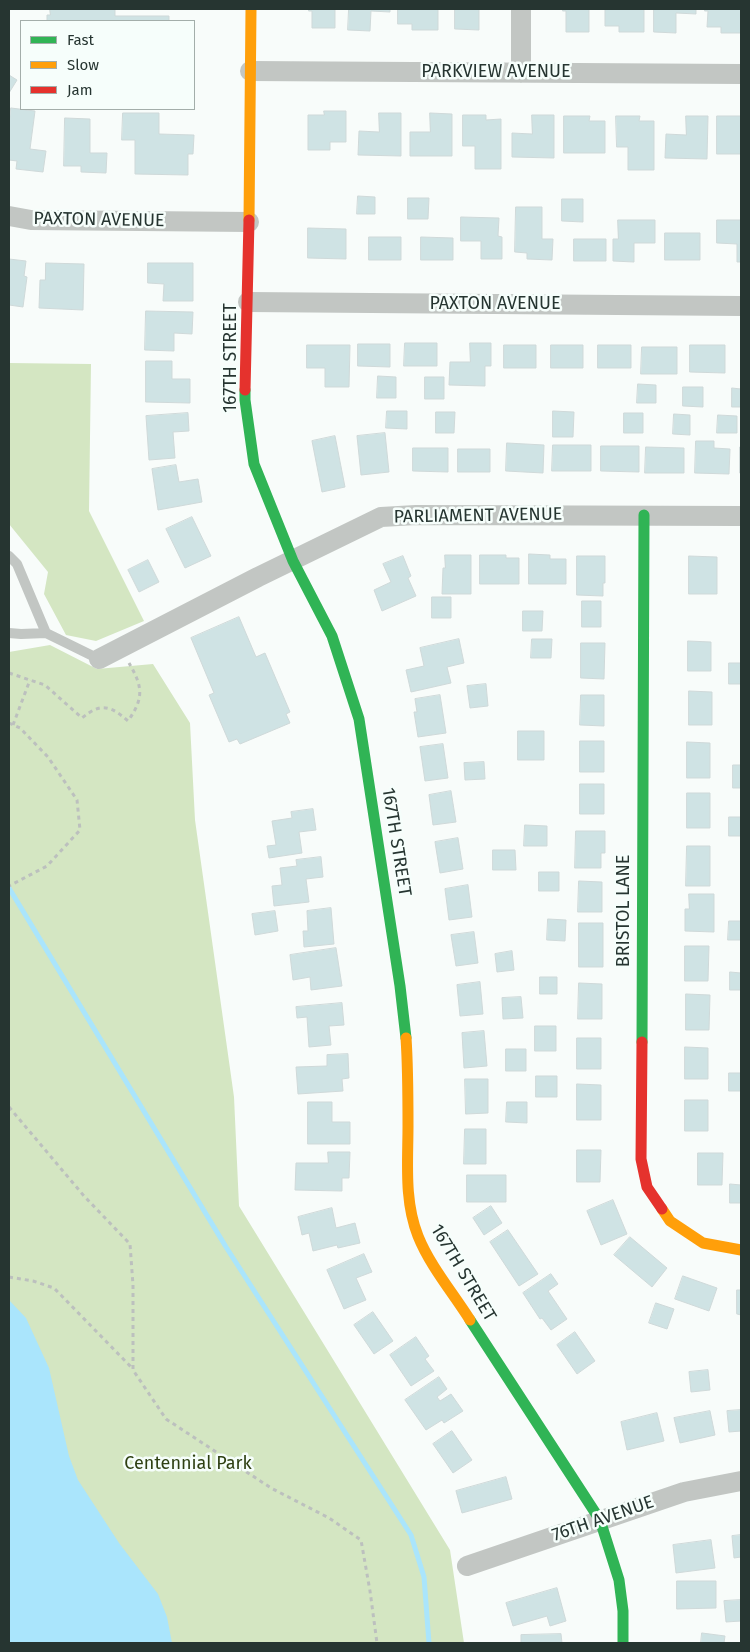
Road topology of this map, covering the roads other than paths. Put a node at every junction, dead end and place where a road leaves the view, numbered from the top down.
1 (251, 9) edge
2 (521, 9) edge
3 (250, 71) junction
4 (521, 73) junction
5 (741, 74) edge
6 (9, 216) edge
7 (249, 222) junction
8 (248, 302) junction
9 (741, 306) edge
10 (644, 515) junction
11 (741, 516) edge
12 (9, 556) edge
13 (293, 561) junction
14 (9, 633) edge
15 (46, 633) junction
16 (100, 659) joint
17 (741, 1250) edge
18 (741, 1481) edge
19 (600, 1520) junction
20 (467, 1566) dead end
21 (623, 1643) edge

1 - 3 street, 167TH STREET
2 - 4 street
3 - 4 street, PARKVIEW AVENUE
3 - 7 street, 167TH STREET
4 - 5 street, PARKVIEW AVENUE
6 - 7 street, PAXTON AVENUE
7 - 8 street, 167TH STREET
8 - 9 street, PAXTON AVENUE
8 - 13 street, 167TH STREET
10 - 11 street, PARLIAMENT AVENUE
10 - 13 street, PARLIAMENT AVENUE
10 - 17 street, BRISTOL LANE
12 - 15 lane
13 - 16 street, PARLIAMENT AVENUE
13 - 19 street, 167TH STREET
14 - 15 lane
15 - 16 lane
18 - 19 street, 76TH AVENUE
19 - 20 street, 76TH AVENUE
19 - 21 street, 167TH STREET

